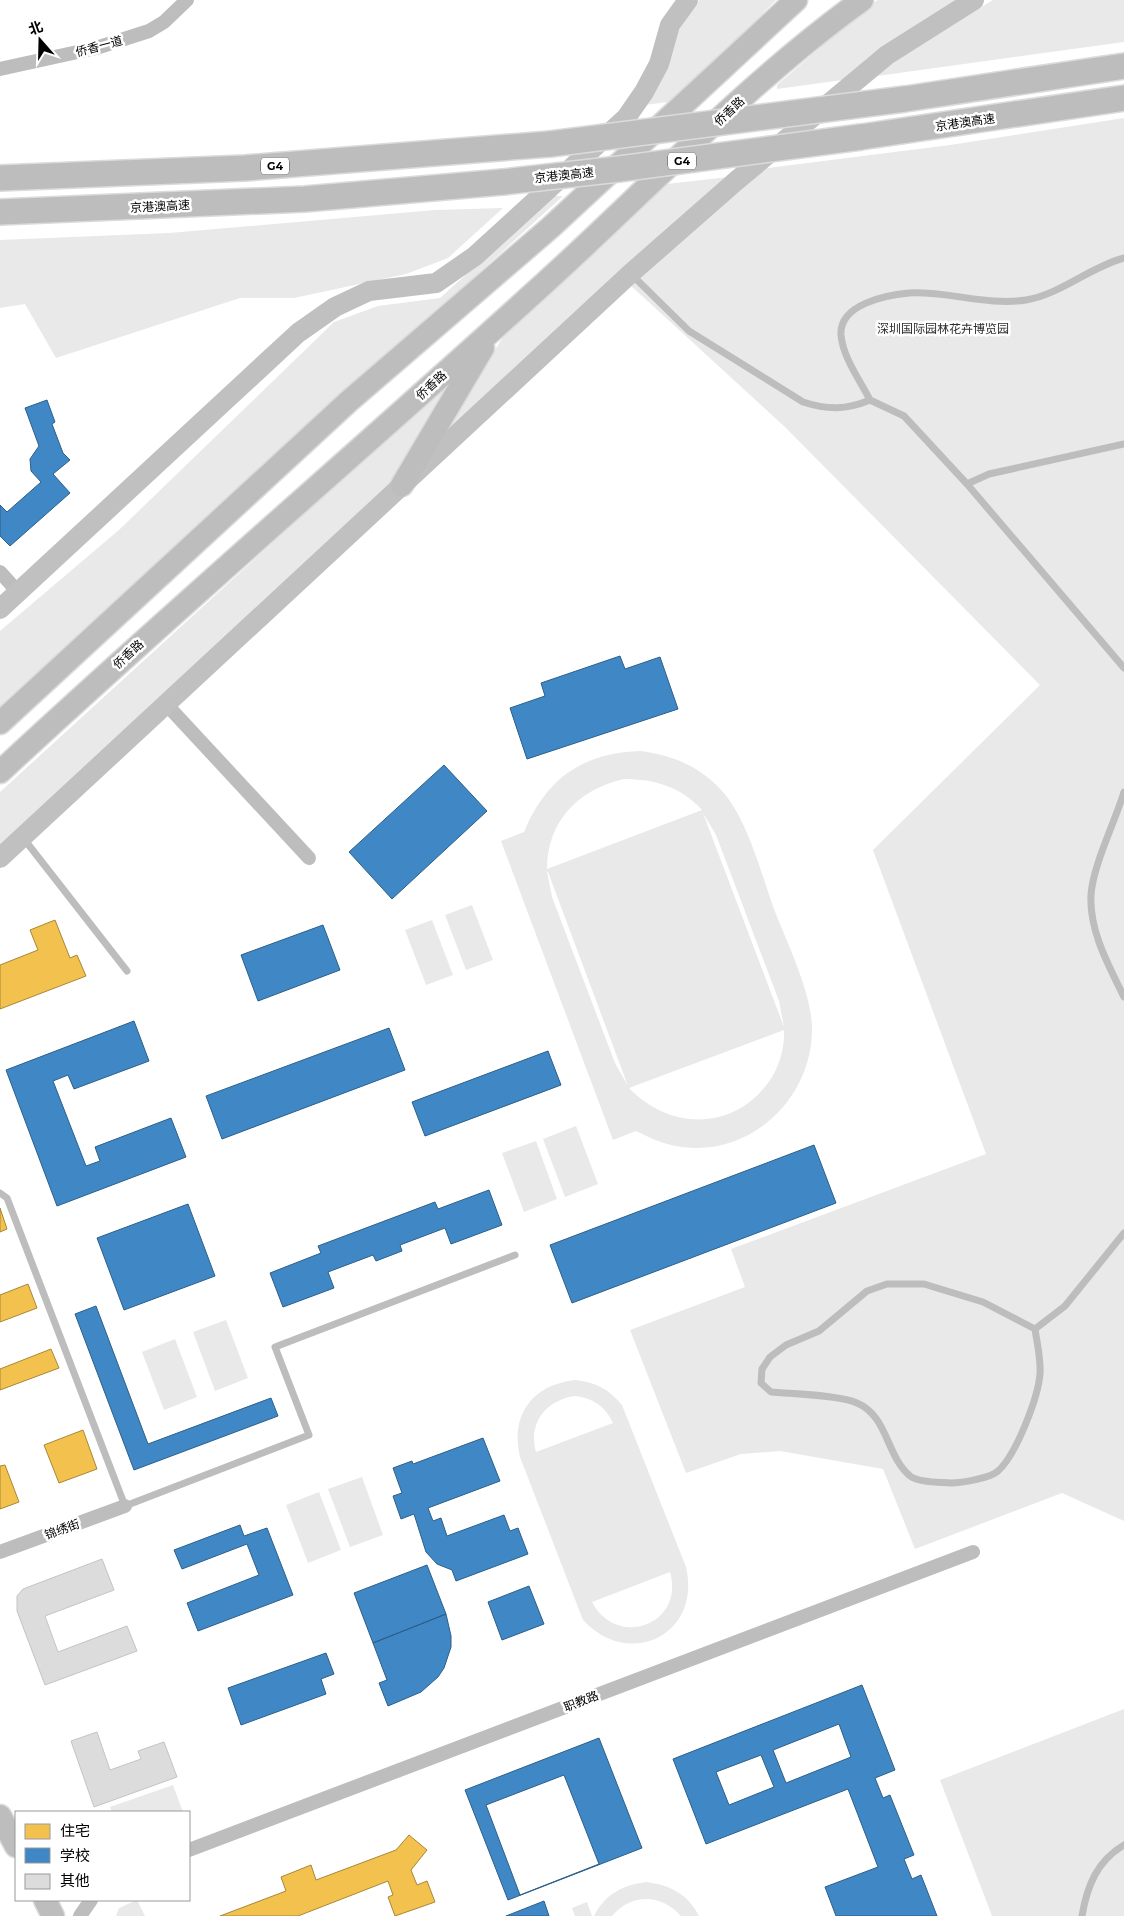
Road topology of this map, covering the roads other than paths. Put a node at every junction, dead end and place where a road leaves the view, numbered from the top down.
1 (187, 0) edge
2 (688, 0) edge
3 (796, 0) edge
4 (862, 0) edge
5 (974, 0) edge
6 (1124, 66) edge
7 (0, 69) edge
8 (1124, 98) edge
9 (0, 178) edge
10 (0, 212) edge
11 (1124, 258) edge
12 (630, 274) junction
13 (495, 329) junction
14 (870, 400) junction
15 (1124, 444) edge
16 (967, 484) junction
17 (402, 485) junction
18 (0, 572) edge
19 (18, 592) junction
20 (0, 609) edge
21 (1124, 668) edge
22 (166, 704) junction
23 (0, 723) edge
24 (0, 772) edge
25 (1124, 792) edge
26 (22, 837) junction
27 (0, 858) edge
28 (309, 858) dead end
29 (127, 971) dead end
30 (1124, 997) edge
31 (0, 1193) edge
32 (1124, 1233) edge
33 (515, 1255) dead end
34 (1035, 1329) junction
35 (125, 1506) junction
36 (0, 1552) edge
37 (973, 1552) dead end
38 (0, 1816) edge
39 (15, 1844) edge
40 (1124, 1845) edge
41 (190, 1850) edge
42 (46, 1901) edge
43 (90, 1901) edge
44 (53, 1916) edge
45 (80, 1916) edge
46 (1082, 1916) edge

1 - 7 street, 侨香一道
2 - 19 main road
3 - 23 main road
4 - 13 main road, 侨香路
5 - 12 main road
6 - 9 highway, G4, bridge
8 - 10 highway, 京港澳高速 / G4, bridge
11 - 14 lane
12 - 14 lane
12 - 17 main road
13 - 17 main road
13 - 24 main road, 侨香路
14 - 16 lane
15 - 16 lane
16 - 21 lane
17 - 22 main road
18 - 19 street
19 - 20 main road
22 - 26 main road
22 - 28 street
25 - 30 lane
26 - 27 main road
26 - 29 lane
31 - 35 lane
32 - 34 lane
33 - 35 lane
34 - 34 lane
35 - 36 street, 锦绣街
37 - 41 street, 职教路
38 - 39 main road
40 - 46 lane
42 - 44 main road
43 - 45 street

